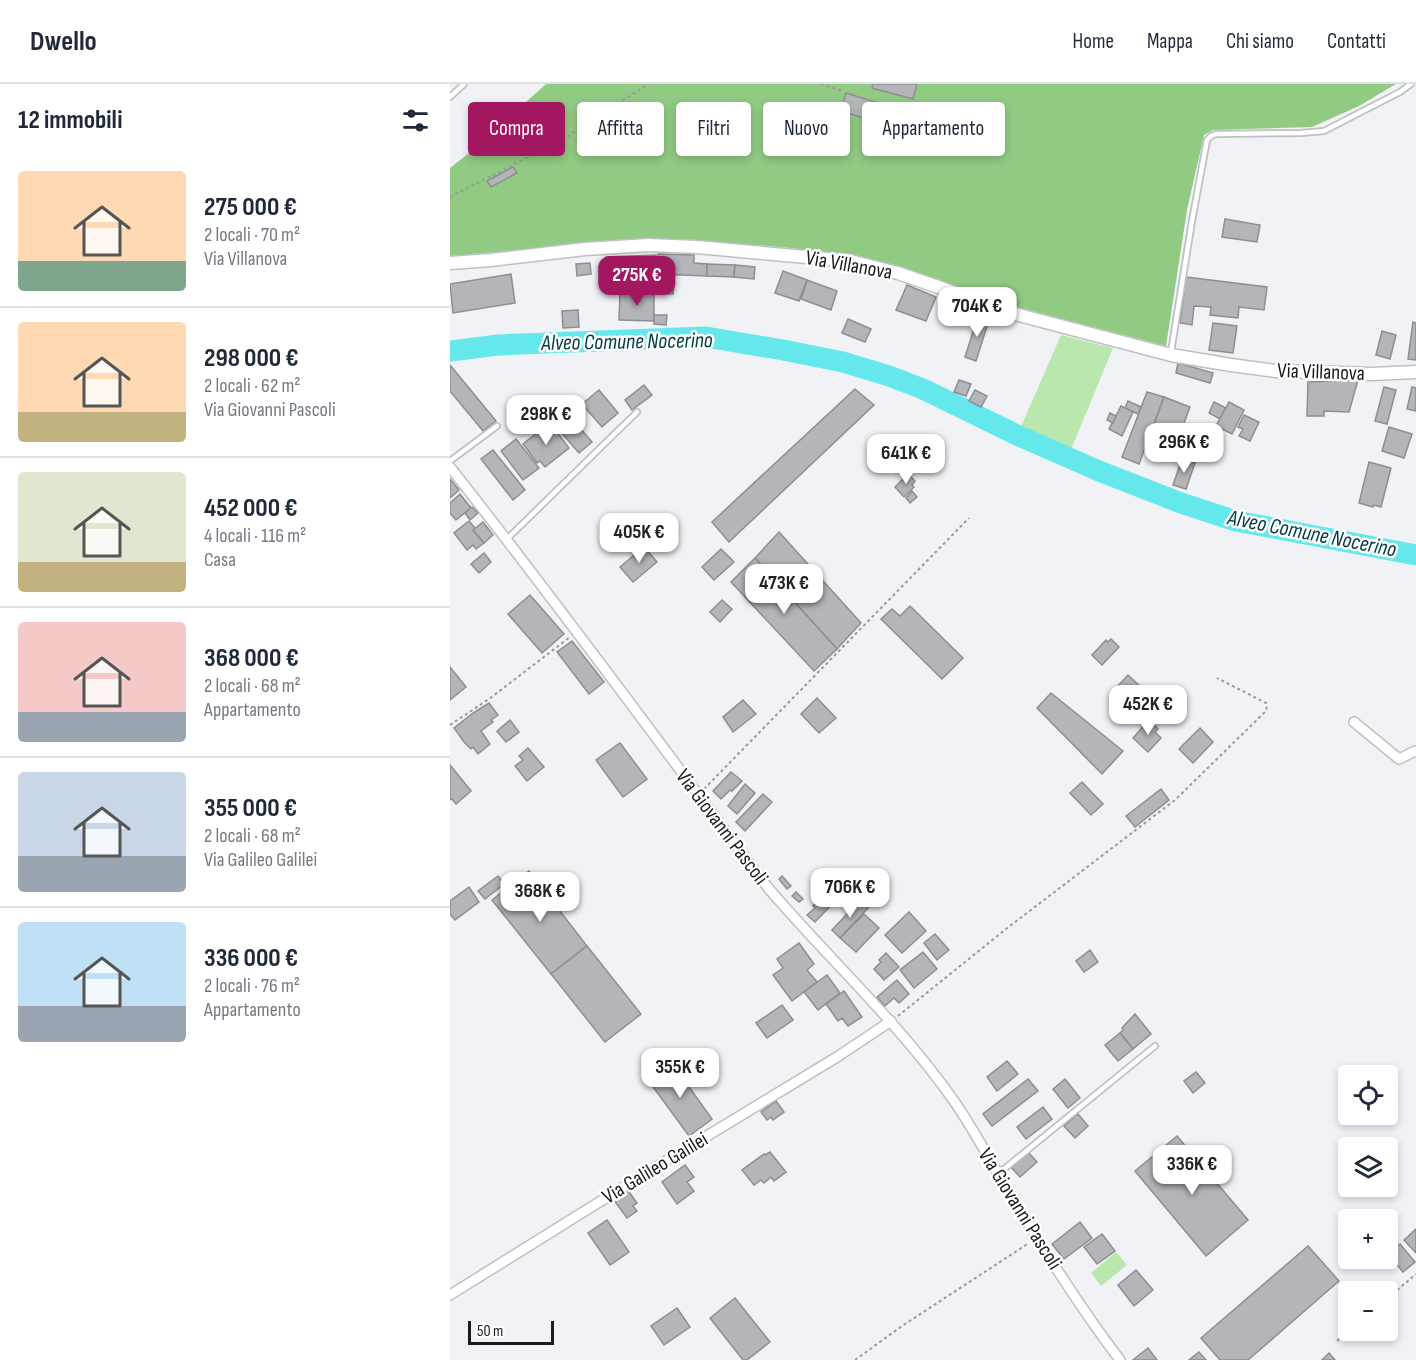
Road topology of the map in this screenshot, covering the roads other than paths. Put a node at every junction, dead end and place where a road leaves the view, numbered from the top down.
1 (464, 84) edge
2 (1411, 84) edge
3 (450, 97) edge
4 (450, 263) edge
5 (1171, 355) junction
6 (1416, 372) edge
7 (636, 412) dead end
8 (497, 426) dead end
9 (450, 461) edge
10 (450, 467) edge
11 (507, 539) junction
12 (1354, 722) dead end
13 (1416, 752) edge
14 (891, 1021) junction
15 (1155, 1047) dead end
16 (998, 1174) junction
17 (450, 1295) edge
18 (1120, 1360) edge

1 - 3 lane
2 - 5 lane
4 - 5 main road, Via Villanova
5 - 6 main road, Via Villanova
7 - 11 lane
8 - 9 lane
10 - 11 street, Via Giovanni Pascoli
11 - 14 street, Via Giovanni Pascoli
12 - 13 street
14 - 16 street, Via Giovanni Pascoli
14 - 17 street, Via Galileo Galilei
15 - 16 lane
16 - 18 street, Via Giovanni Pascoli

